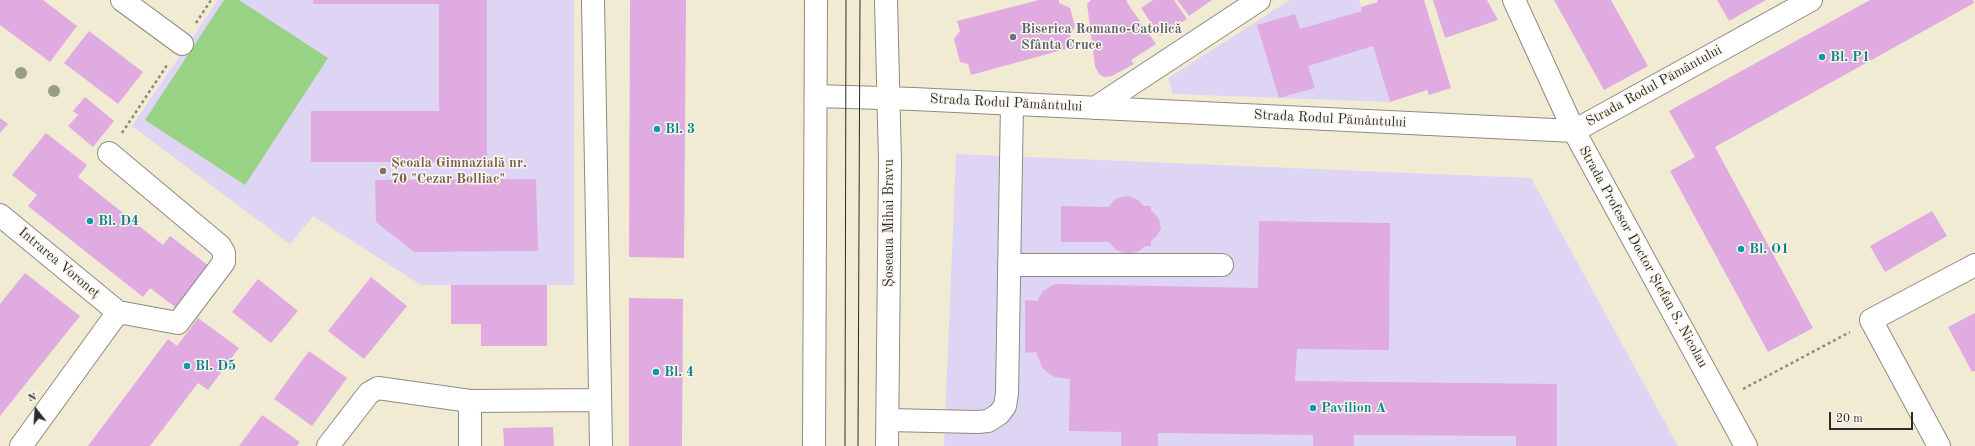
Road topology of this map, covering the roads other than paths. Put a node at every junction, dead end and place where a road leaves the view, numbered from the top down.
1 (122, 0) edge
2 (593, 0) edge
3 (886, 0) edge
4 (1259, 0) edge
5 (1514, 0) edge
6 (1811, 0) edge
7 (816, 1) edge
8 (182, 44) road end
9 (816, 96) junction
10 (888, 98) junction
11 (1012, 104) junction
12 (1095, 108) junction
13 (1574, 130) junction
14 (109, 153) road end
15 (0, 215) edge
16 (1009, 265) junction
17 (1222, 265) dead end
18 (1975, 265) edge
19 (118, 312) junction
20 (600, 400) junction
21 (470, 401) junction
22 (888, 420) junction
23 (21, 446) edge
24 (328, 446) edge
25 (470, 446) edge
26 (601, 446) edge
27 (814, 446) edge
28 (887, 446) edge
29 (1746, 446) edge
30 (1939, 446) edge

1 - 8 street
2 - 20 street
3 - 10 street, Șoseaua Mihai Bravu
4 - 12 street
5 - 13 street, Strada Profesor Doctor Ștefan S. Nicolau
6 - 13 street, Strada Rodul Pământului
7 - 9 street
9 - 10 street, Strada Rodul Pământului
9 - 27 street
10 - 11 street, Strada Rodul Pământului
10 - 22 street, Șoseaua Mihai Bravu
11 - 12 street, Strada Rodul Pământului
11 - 16 street
12 - 13 street, Strada Rodul Pământului
13 - 29 street, Strada Profesor Doctor Ștefan S. Nicolau
14 - 19 street
15 - 19 street, Intrarea Voroneț
16 - 17 street
16 - 22 street
18 - 30 street
19 - 23 street
20 - 21 street
20 - 26 street
21 - 24 street
21 - 25 street
22 - 28 street, Șoseaua Mihai Bravu

